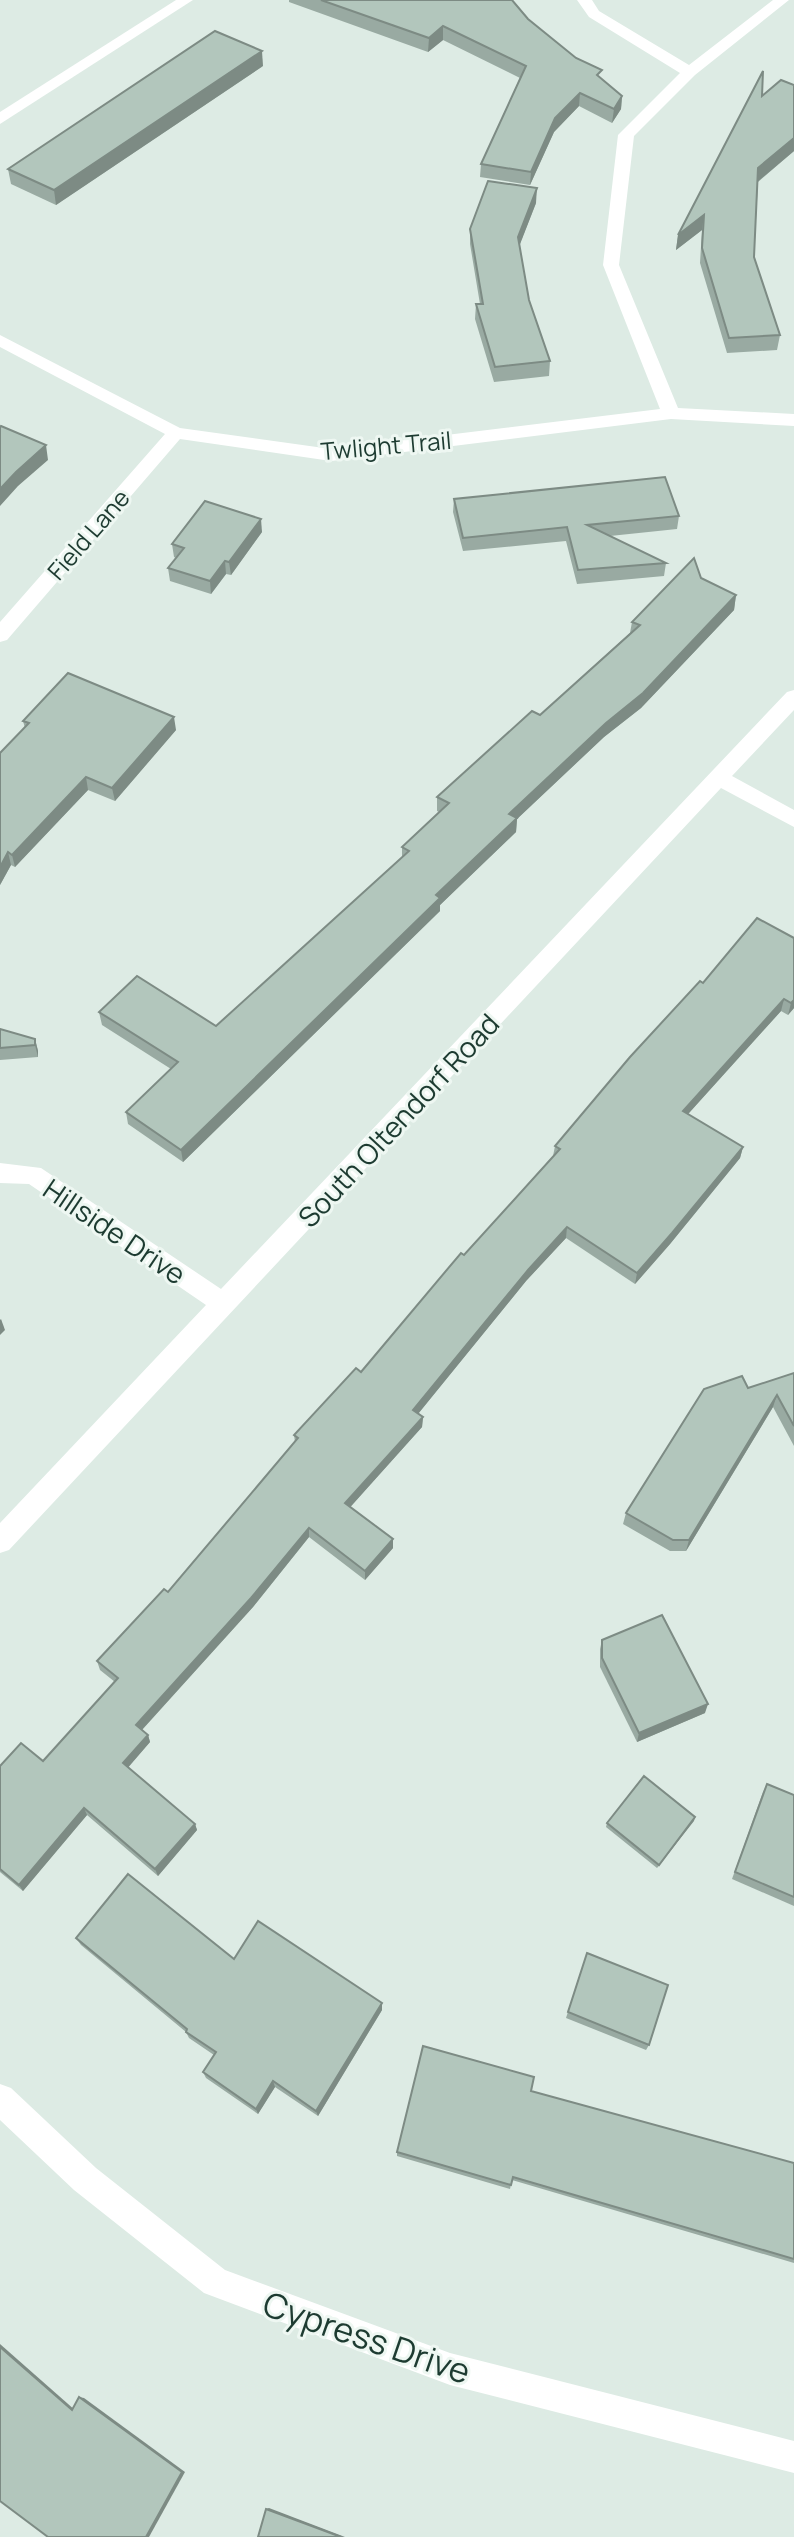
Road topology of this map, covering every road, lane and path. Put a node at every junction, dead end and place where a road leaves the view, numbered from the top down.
1 (186, 0) edge
2 (584, 0) edge
3 (782, 0) edge
4 (690, 72) junction
5 (0, 119) edge
6 (0, 340) edge
7 (671, 413) junction
8 (794, 420) edge
9 (176, 433) junction
10 (0, 635) edge
11 (794, 697) edge
12 (719, 778) junction
13 (794, 819) edge
14 (0, 1173) edge
15 (225, 1305) junction
16 (0, 1541) edge
17 (0, 2099) edge
18 (794, 2457) edge

1 - 5 street
2 - 4 street
3 - 4 street
4 - 7 street
6 - 9 street, Twlight Trail
7 - 8 street, Twlight Trail
7 - 9 street, Twlight Trail
9 - 10 street, Field Lane
11 - 12 street, South Oltendorf Road
12 - 13 street
12 - 15 street, South Oltendorf Road
14 - 15 street, Hillside Drive
15 - 16 street, South Oltendorf Road
17 - 18 street, Cypress Drive

